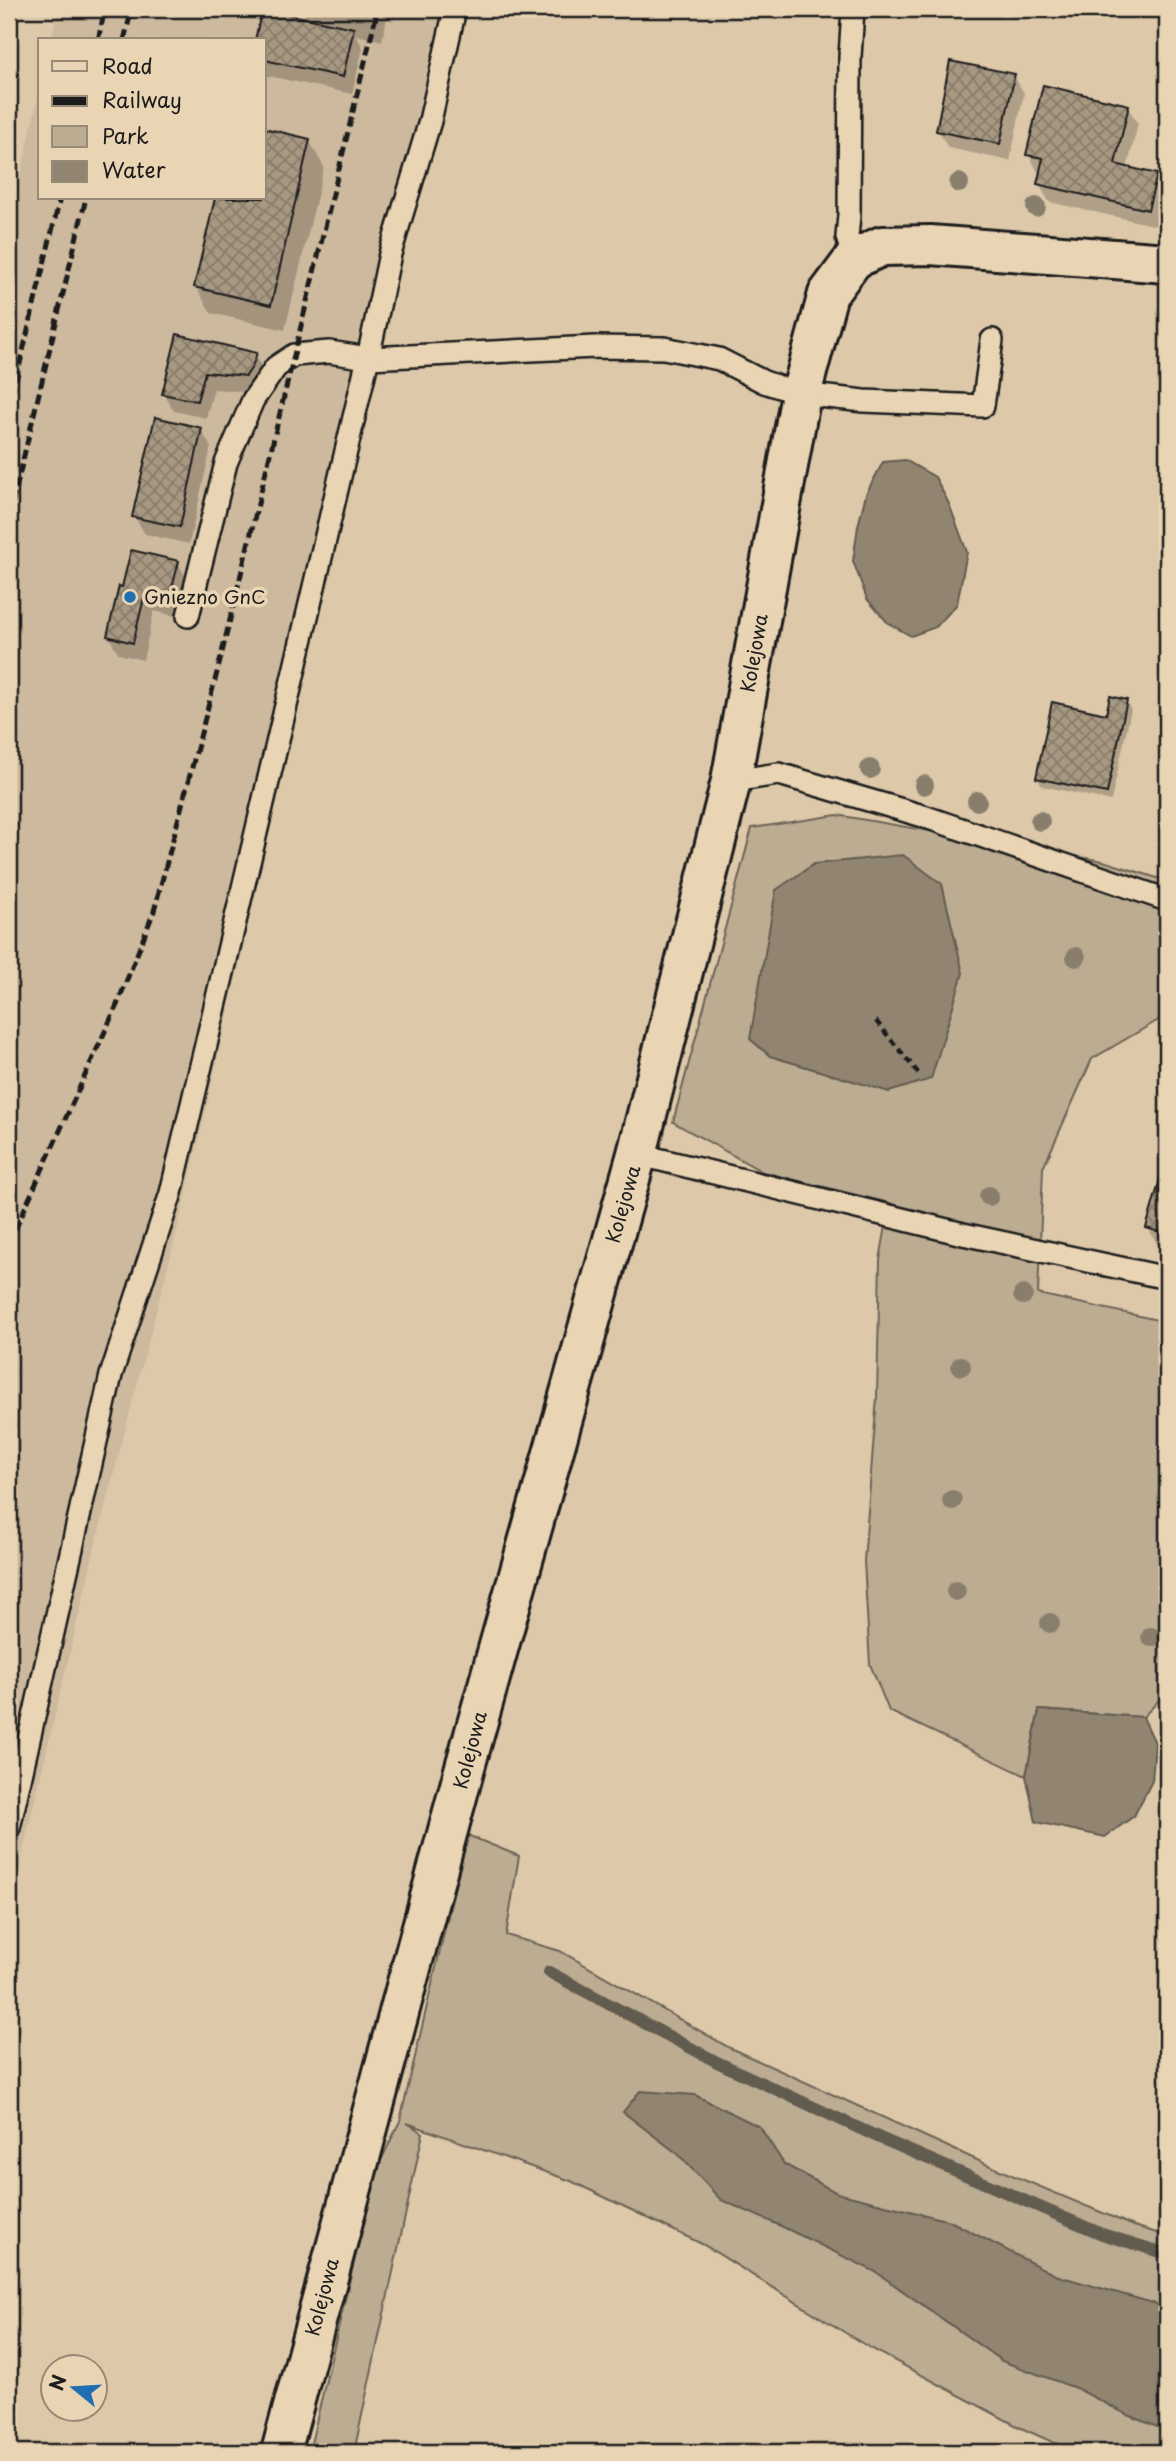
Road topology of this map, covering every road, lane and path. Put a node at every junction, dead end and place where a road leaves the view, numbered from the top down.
1 (455, 9) edge
2 (853, 9) edge
3 (854, 259) junction
4 (1167, 263) edge
5 (992, 340) dead end
6 (368, 358) junction
7 (801, 394) junction
8 (188, 616) dead end
9 (731, 780) junction
10 (1167, 900) edge
11 (876, 1021) dead end
12 (919, 1074) dead end
13 (637, 1154) junction
14 (1167, 1278) edge
15 (9, 1828) edge
16 (281, 2452) edge

1 - 6 lane
2 - 3 lane
3 - 4 street
3 - 7 street, Kolejowa
5 - 7 lane
6 - 7 lane
6 - 8 lane
6 - 15 lane
7 - 9 street, Kolejowa
9 - 10 lane
9 - 13 street, Kolejowa
11 - 12 path
13 - 14 lane
13 - 16 street, Kolejowa

